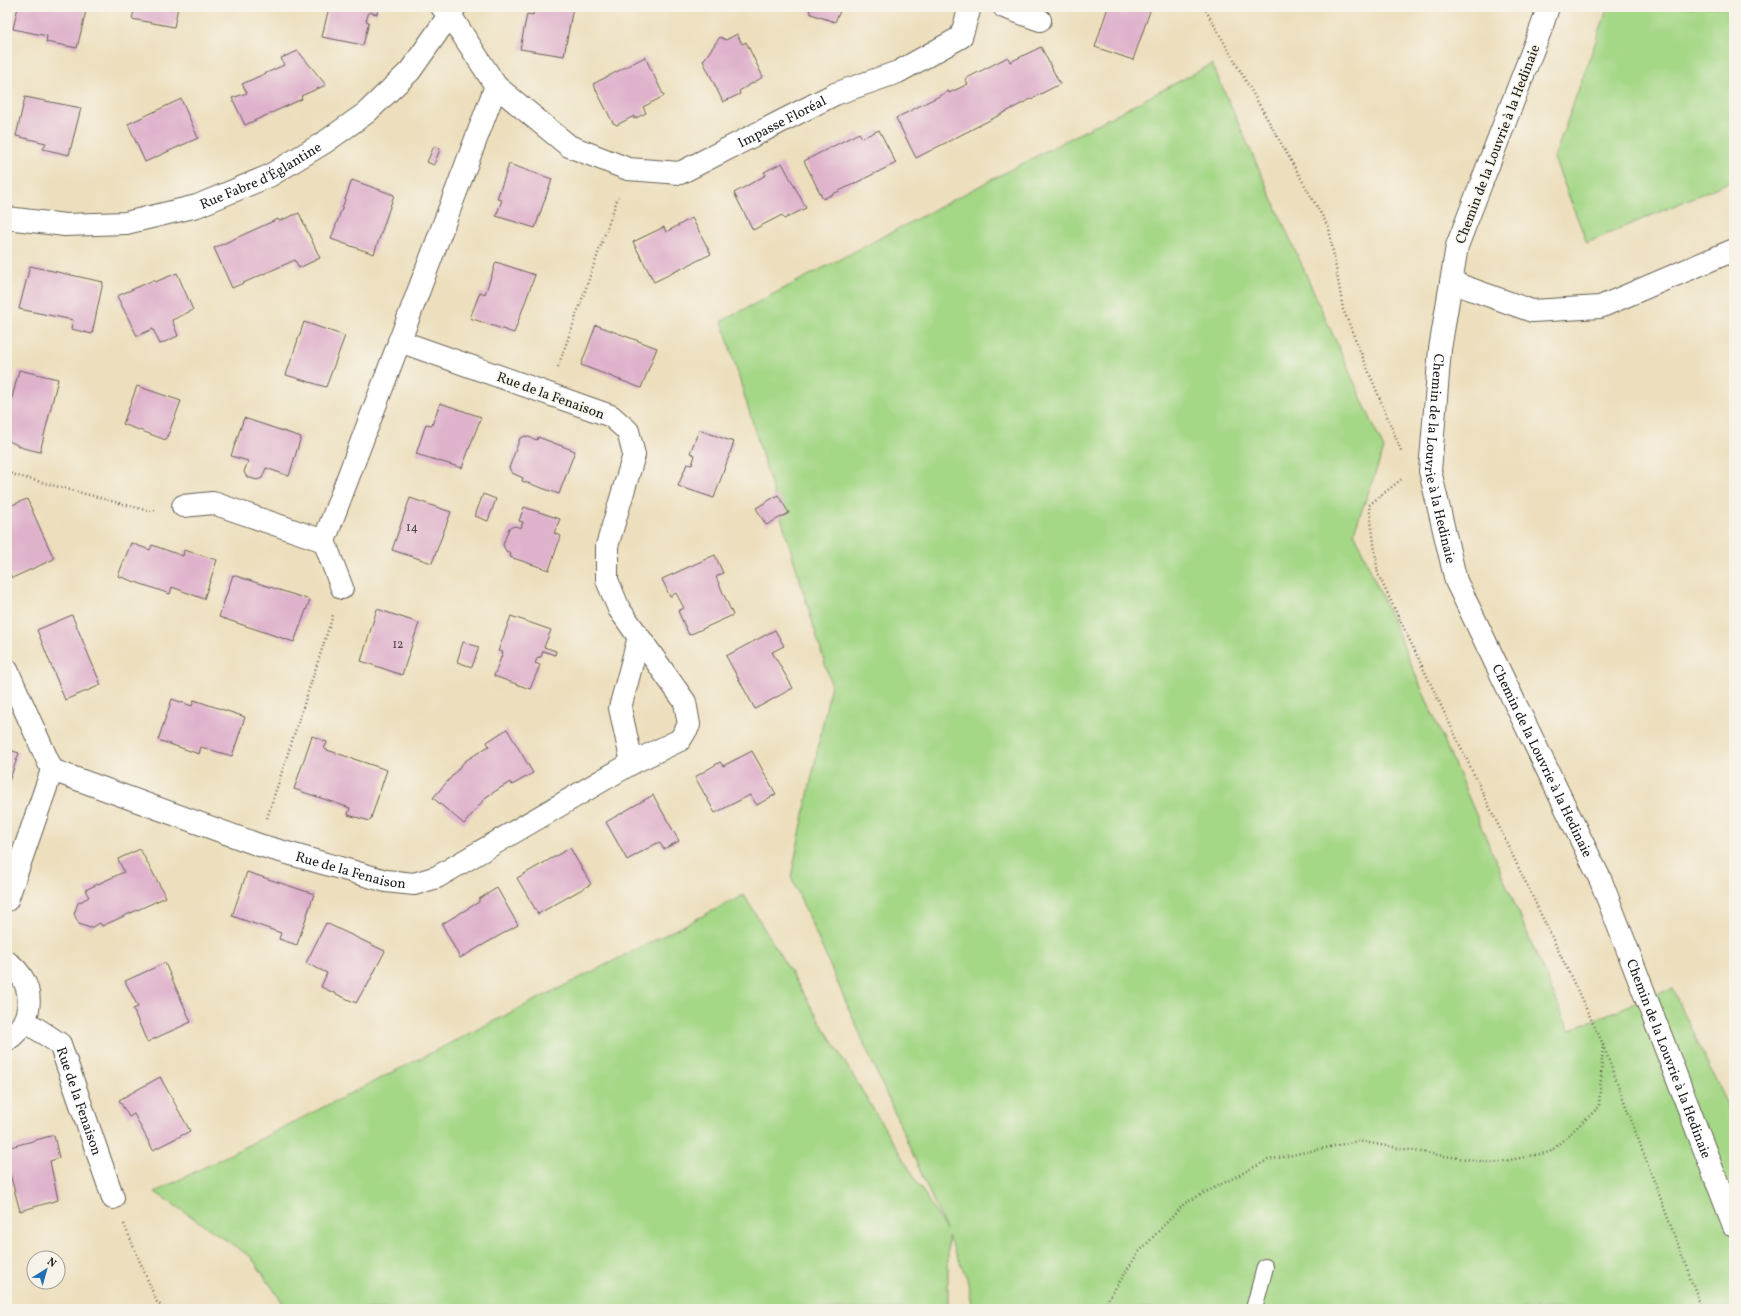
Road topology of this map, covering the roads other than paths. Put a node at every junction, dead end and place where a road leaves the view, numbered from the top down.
1 (970, 7) edge
2 (1004, 7) edge
3 (1548, 7) edge
4 (449, 10) edge
5 (1040, 20) dead end
6 (496, 86) junction
7 (7, 218) edge
8 (1734, 250) edge
9 (1451, 282) junction
10 (400, 341) junction
11 (183, 506) road end
12 (324, 541) junction
13 (342, 588) road end
14 (639, 637) junction
15 (7, 670) edge
16 (632, 763) junction
17 (52, 770) junction
18 (7, 900) edge
19 (7, 962) edge
20 (25, 1021) junction
21 (7, 1040) edge
22 (113, 1198) road end
23 (1734, 1226) edge
24 (1265, 1267) dead end
25 (1254, 1309) edge

1 - 6 street, Impasse Floréal
2 - 5 street
3 - 9 street, Chemin de la Louvrie à la Hedinaie
4 - 6 street, Impasse Floréal
4 - 7 street, Rue Fabre d'Églantine
6 - 10 street
8 - 9 street
9 - 23 street, Chemin de la Louvrie à la Hedinaie
10 - 12 street
10 - 14 street, Rue de la Fenaison
11 - 12 street
12 - 13 street
14 - 16 street
14 - 16 street, Rue de la Fenaison
15 - 17 street
16 - 17 street, Rue de la Fenaison
17 - 18 street
19 - 20 street
20 - 21 street
20 - 22 street, Rue de la Fenaison
24 - 25 lane

